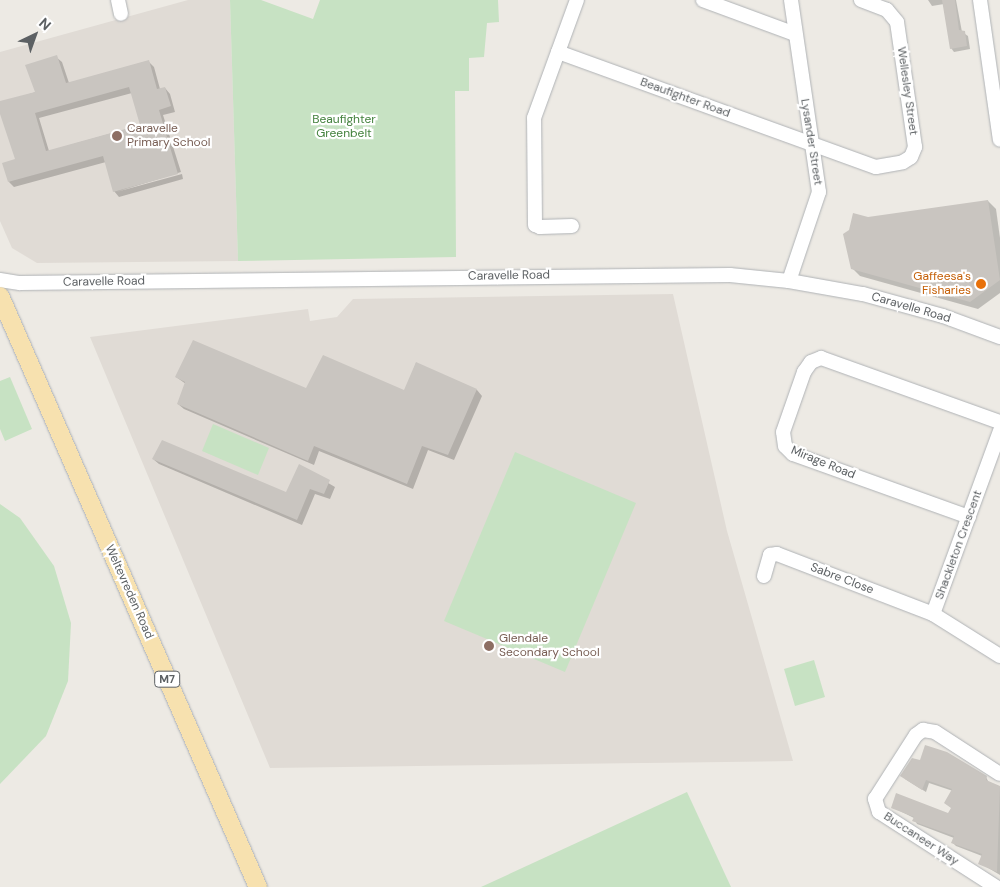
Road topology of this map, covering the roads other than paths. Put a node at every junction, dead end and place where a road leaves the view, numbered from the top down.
1 (118, 0) edge
2 (577, 0) edge
3 (703, 0) edge
4 (791, 0) edge
5 (861, 0) edge
6 (980, 0) edge
7 (121, 14) dead end
8 (795, 34) junction
9 (558, 52) junction
10 (1000, 140) edge
11 (811, 144) junction
12 (572, 226) dead end
13 (789, 280) junction
14 (2, 289) edge
15 (1000, 337) edge
16 (1000, 422) edge
17 (1000, 430) edge
18 (969, 517) junction
19 (764, 576) dead end
20 (933, 614) junction
21 (1000, 656) edge
22 (1000, 774) edge
23 (258, 887) edge
24 (996, 887) edge

1 - 7 street
2 - 9 street
3 - 8 street
4 - 8 street, Lysander Street
5 - 11 street, Wellesley Street
6 - 10 street
8 - 11 street, Lysander Street
9 - 11 street, Beaufighter Road
9 - 12 street
11 - 13 street, Lysander Street
13 - 14 street, Caravelle Road
13 - 15 street, Caravelle Road
14 - 23 main road, Weltevreden Road / M7
16 - 18 street, Mirage Road
17 - 18 street, Shackleton Crescent
18 - 20 street, Shackleton Crescent
19 - 20 street, Sabre Close
20 - 21 street, Shackleton Crescent
22 - 24 street, Buccaneer Way

